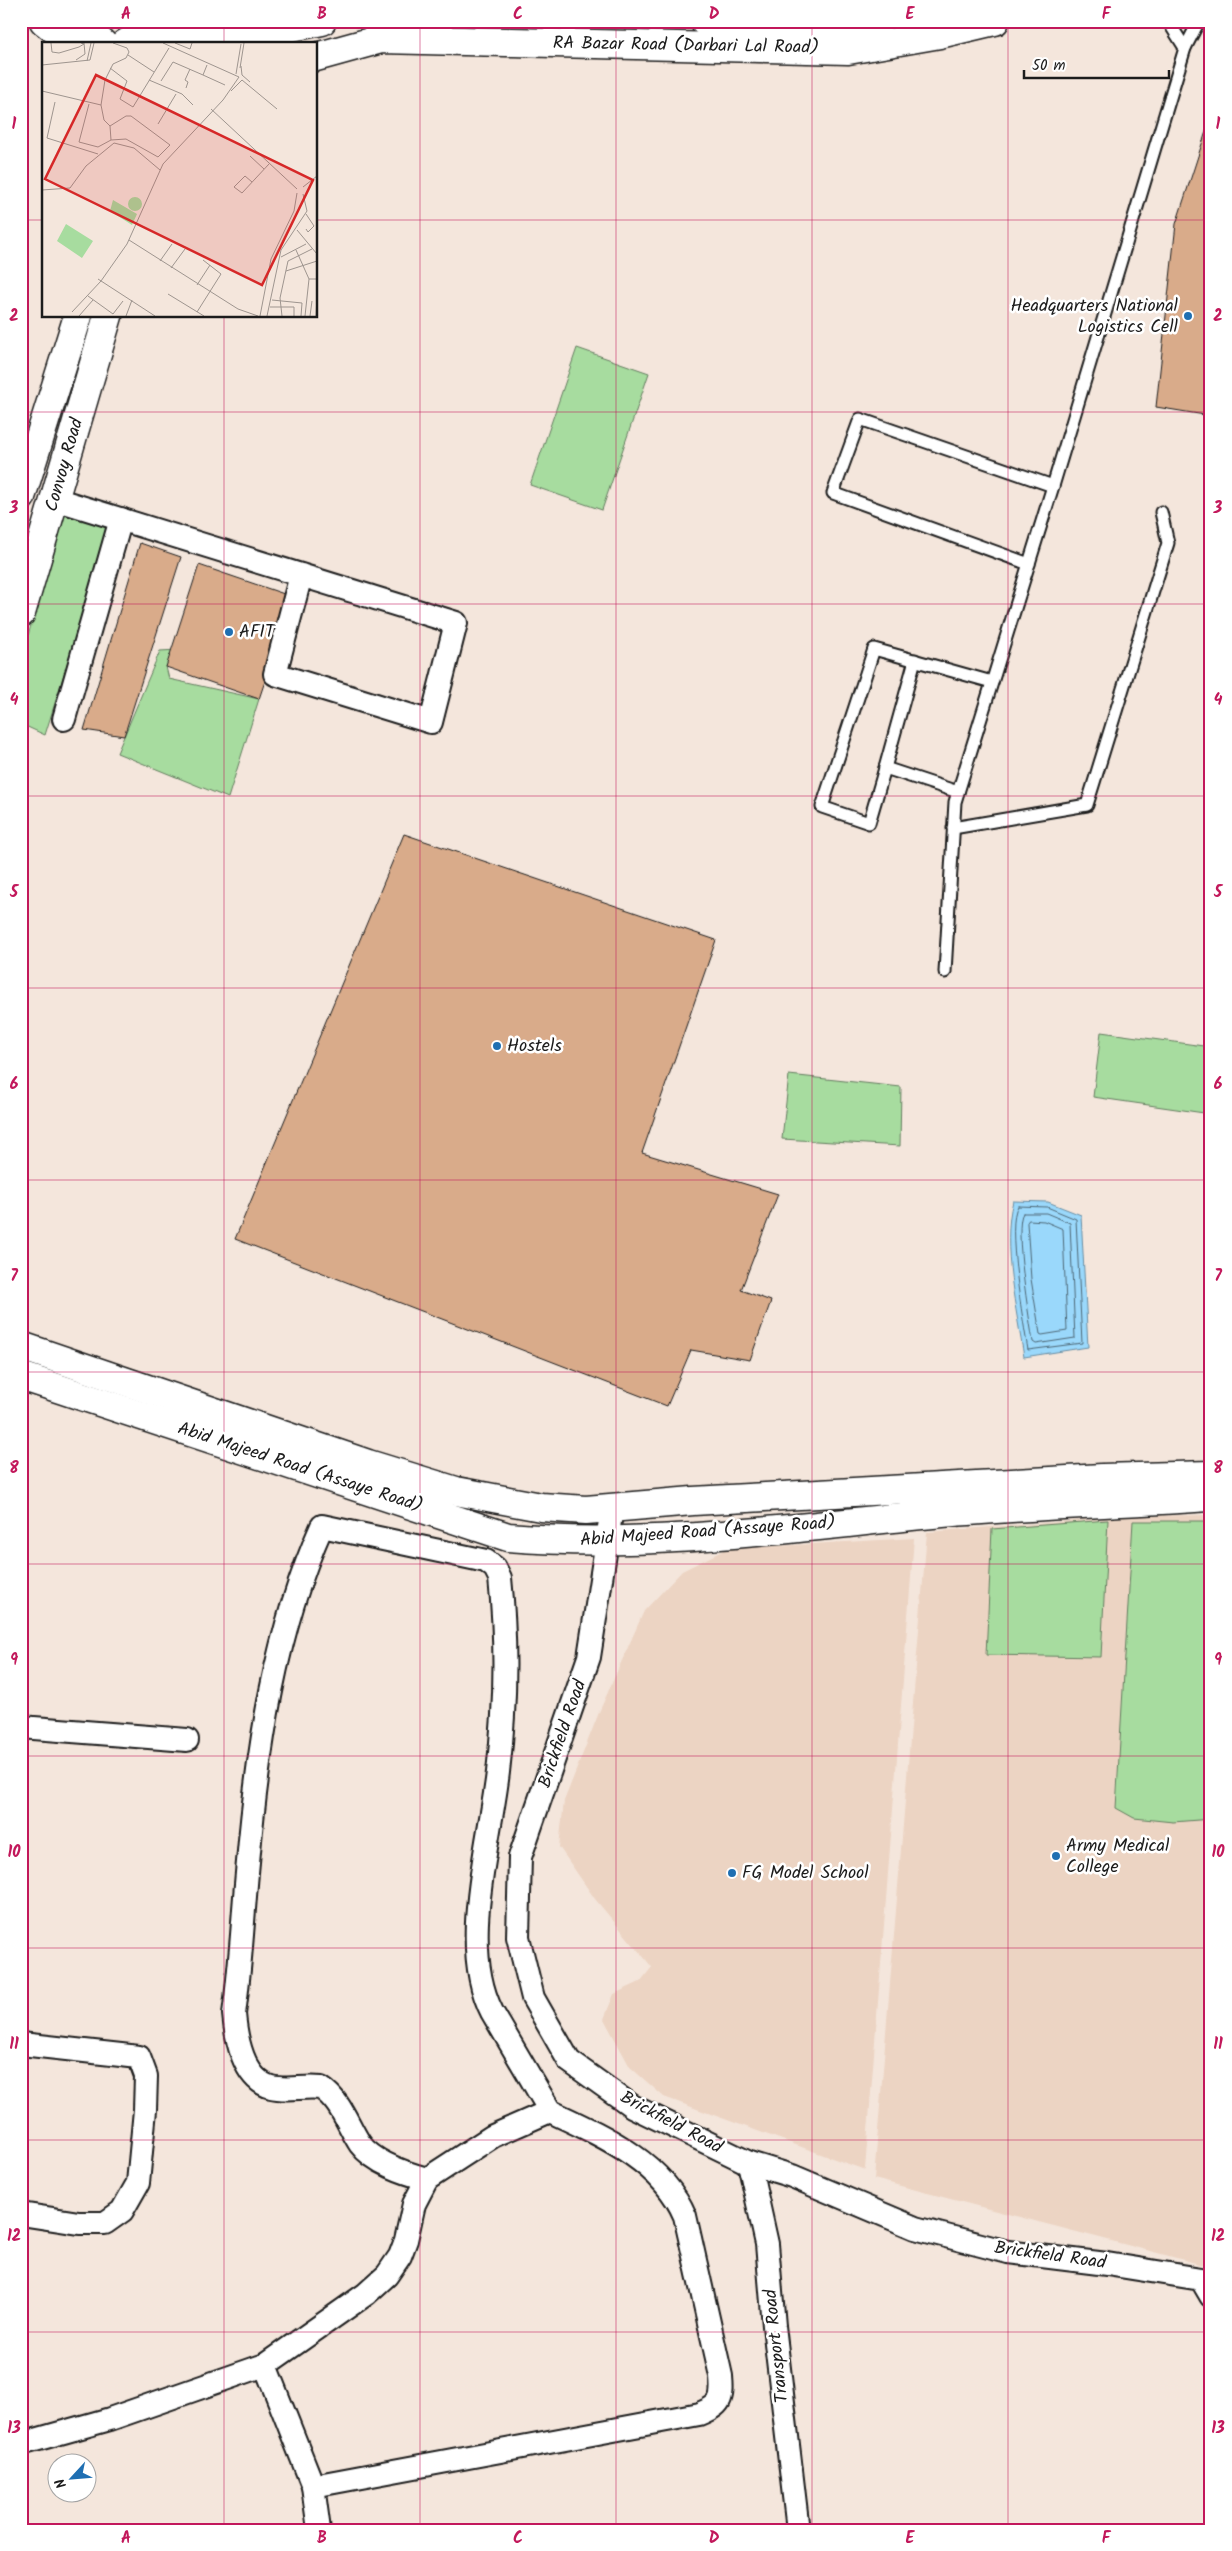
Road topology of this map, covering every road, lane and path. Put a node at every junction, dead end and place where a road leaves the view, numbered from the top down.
1 (43, 21) edge
2 (78, 21) edge
3 (106, 21) edge
4 (322, 21) edge
5 (704, 21) edge
6 (879, 21) edge
7 (995, 21) edge
8 (1168, 21) edge
9 (1200, 21) edge
10 (186, 30) edge
11 (128, 36) edge
12 (57, 42) edge
13 (71, 42) edge
14 (101, 42) edge
15 (239, 42) edge
16 (1185, 48) junction
17 (352, 49) junction
18 (318, 57) edge
19 (318, 66) edge
20 (77, 318) edge
21 (107, 318) edge
22 (1053, 486) junction
23 (21, 497) edge
24 (55, 499) junction
25 (1161, 512) dead end
26 (121, 519) junction
27 (1029, 564) junction
28 (301, 575) junction
29 (21, 614) edge
30 (915, 660) junction
31 (992, 682) junction
32 (64, 719) dead end
33 (885, 768) junction
34 (958, 792) junction
35 (953, 828) junction
36 (945, 972) dead end
37 (21, 1346) edge
38 (21, 1376) edge
39 (1211, 1475) edge
40 (1211, 1497) edge
41 (612, 1508) junction
42 (607, 1540) junction
43 (21, 1727) edge
44 (187, 1740) dead end
45 (21, 2044) edge
46 (550, 2111) junction
47 (749, 2163) junction
48 (427, 2179) junction
49 (21, 2214) edge
50 (1211, 2296) edge
51 (265, 2365) junction
52 (21, 2444) edge
53 (313, 2486) junction
54 (319, 2530) edge
55 (798, 2530) edge

1 - 12 main road
1 - 13 main road
2 - 14 main road
3 - 11 main road
4 - 15 main road
5 - 6 main road, RA Bazar Road (Darbari Lal Road)
7 - 17 main road, RA Bazar Road (Darbari Lal Road)
8 - 16 lane
9 - 16 lane
10 - 11 main road
10 - 15 main road
16 - 22 lane
17 - 18 main road, RA Bazar Road (Darbari Lal Road)
17 - 19 main road
20 - 23 main road, Convoy Road
21 - 24 main road, Convoy Road
22 - 27 lane
22 - 27 lane
24 - 26 street
24 - 29 main road, Convoy Road
25 - 35 lane
26 - 28 street
26 - 32 street
27 - 31 lane
28 - 28 street
30 - 31 lane
30 - 33 lane
30 - 33 lane
31 - 34 lane
33 - 34 lane
34 - 35 lane
35 - 36 lane
37 - 41 main road, Abid Majeed Road (Assaye Road)
38 - 42 main road, Abid Majeed Road (Assaye Road)
39 - 41 main road, Abid Majeed Road (Assaye Road)
40 - 42 main road, Abid Majeed Road (Assaye Road)
41 - 42 street, Brickfield Road
42 - 47 street, Brickfield Road
43 - 44 street
45 - 49 street
46 - 48 street
46 - 48 street
46 - 53 street
47 - 50 street, Brickfield Road
47 - 55 street, Transport Road
48 - 51 street
51 - 52 street
51 - 53 street
53 - 54 street

